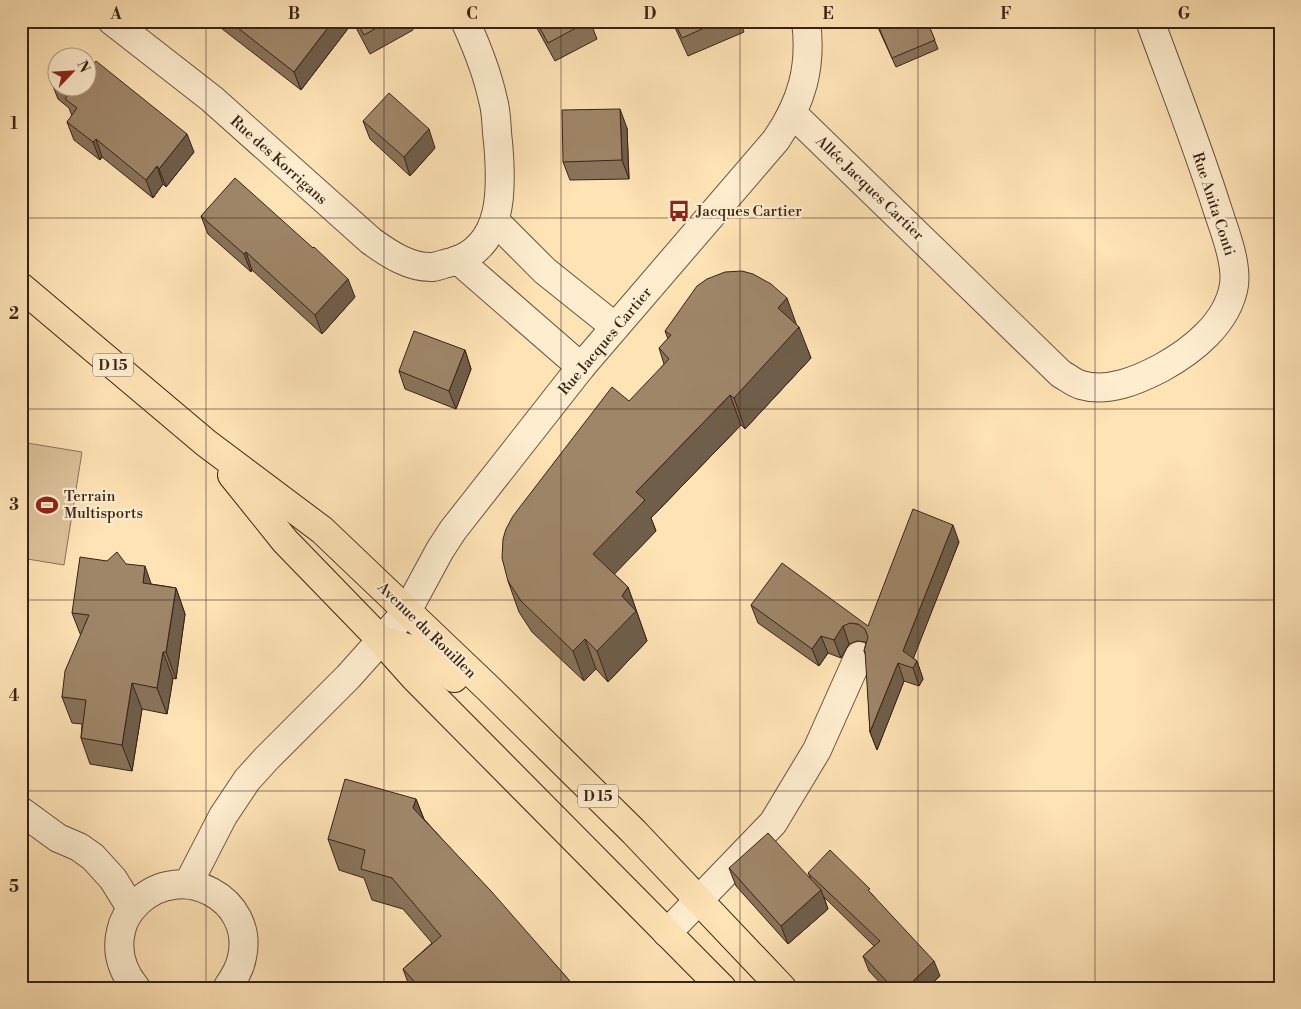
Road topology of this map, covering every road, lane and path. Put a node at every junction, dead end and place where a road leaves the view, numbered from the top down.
1 (112, 21) edge
2 (465, 21) edge
3 (1150, 21) edge
4 (807, 29) edge
5 (792, 113) junction
6 (495, 220) junction
7 (458, 260) junction
8 (948, 263) joint
9 (21, 287) edge
10 (615, 327) junction
11 (581, 367) junction
12 (206, 443) junction
13 (407, 611) junction
14 (381, 640) junction
15 (859, 656) dead end
16 (21, 811) edge
17 (634, 832) junction
18 (21, 835) edge
19 (58, 838) junction
20 (188, 884) junction
21 (699, 900) junction
22 (131, 908) junction
23 (667, 933) junction
24 (237, 984) edge
25 (136, 988) edge
26 (722, 988) edge
27 (782, 988) edge

1 - 7 street, Rue des Korrigans
2 - 6 street, Rue des Korrigans
3 - 8 street, Rue Anita Conti
4 - 5 street, Rue Jacques Cartier
5 - 8 street, Allée Jacques Cartier
5 - 10 street, Rue Jacques Cartier
6 - 7 street, Rue des Korrigans
6 - 10 street
7 - 11 street
9 - 12 main road, Avenue du Rouillen / D 15
10 - 11 street, Rue Jacques Cartier
11 - 13 street, Rue Jacques Cartier
12 - 13 main road, Avenue du Rouillen / D 15
12 - 14 main road, Avenue du Rouillen / D 15
13 - 14 street, Rue Jacques Cartier
13 - 17 main road, Avenue du Rouillen / D 15
14 - 17 main road, Avenue du Rouillen / D 15
14 - 20 street, Rue Jacques Cartier
14 - 23 main road, Avenue du Rouillen / D 15
15 - 21 street
16 - 19 street
17 - 21 main road, Avenue du Rouillen / D 15
18 - 19 street
19 - 22 street
20 - 22 street
20 - 24 street
21 - 23 street
21 - 27 main road, Avenue du Rouillen / D 15
22 - 25 street
23 - 26 main road, Avenue du Rouillen / D 15

